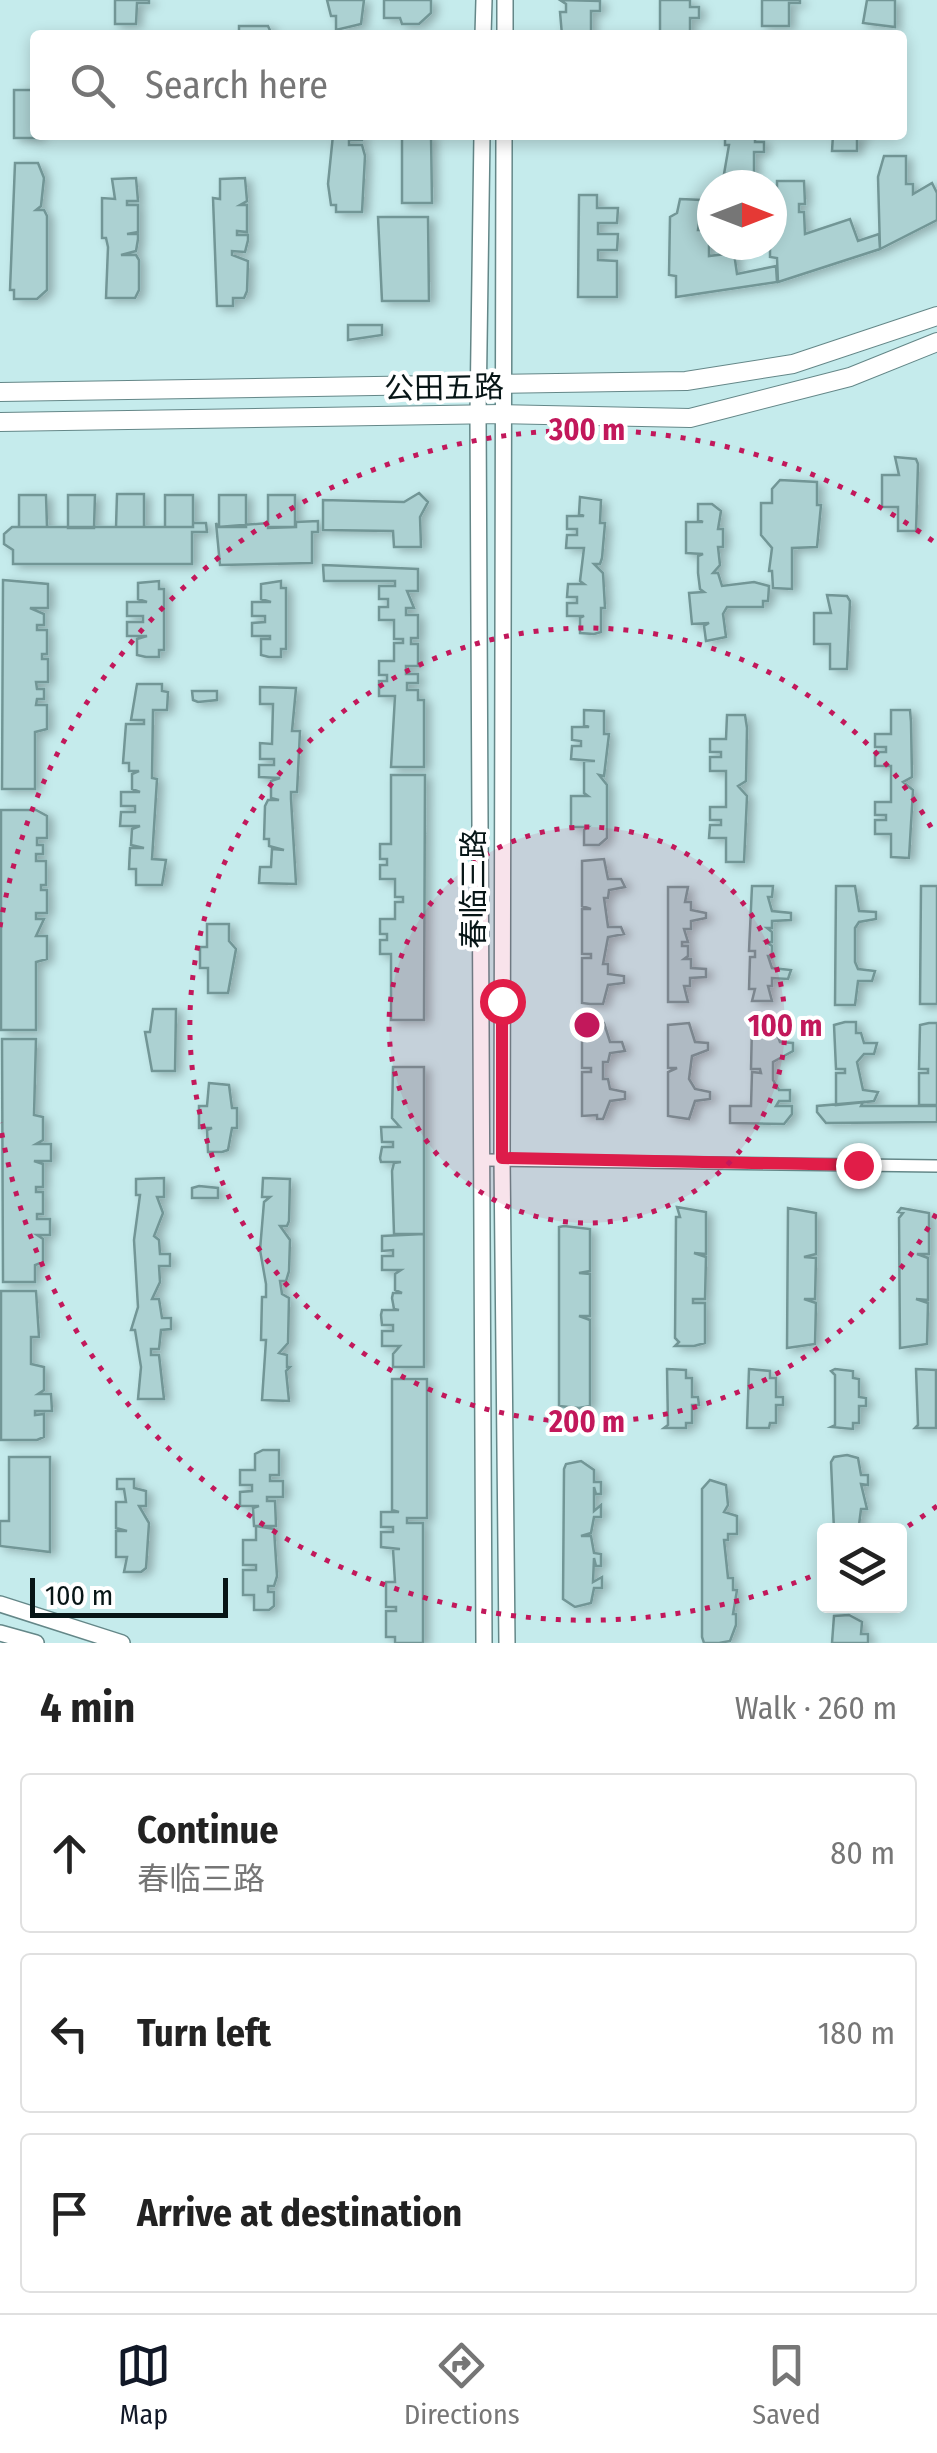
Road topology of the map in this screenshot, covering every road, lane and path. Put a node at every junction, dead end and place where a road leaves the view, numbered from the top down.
1 (484, 0) edge
2 (505, 0) edge
3 (484, 30) edge
4 (505, 30) edge
5 (482, 140) edge
6 (504, 140) edge
7 (937, 316) edge
8 (937, 342) edge
9 (503, 385) junction
10 (478, 386) junction
11 (0, 392) edge
12 (478, 414) junction
13 (501, 414) junction
14 (0, 422) edge
15 (502, 1158) junction
16 (484, 1160) junction
17 (937, 1166) edge
18 (0, 1604) edge
19 (0, 1632) edge
20 (36, 1643) edge
21 (122, 1643) edge
22 (484, 1643) edge
23 (507, 1643) edge

1 - 3 street
2 - 4 street
5 - 10 street, 春临三路
6 - 9 street, 春临三路
7 - 9 main road, 公田五路
8 - 13 main road, 公田五路
9 - 10 main road, 公田五路
9 - 13 street, 春临三路
10 - 11 main road, 公田五路
10 - 12 street, 春临三路
12 - 13 main road, 公田五路
12 - 14 main road, 公田五路
12 - 16 street, 春临三路
13 - 15 street, 春临三路
15 - 16 street
15 - 17 street
15 - 23 street, 春临三路
16 - 22 street, 春临三路
18 - 21 street
19 - 20 street

